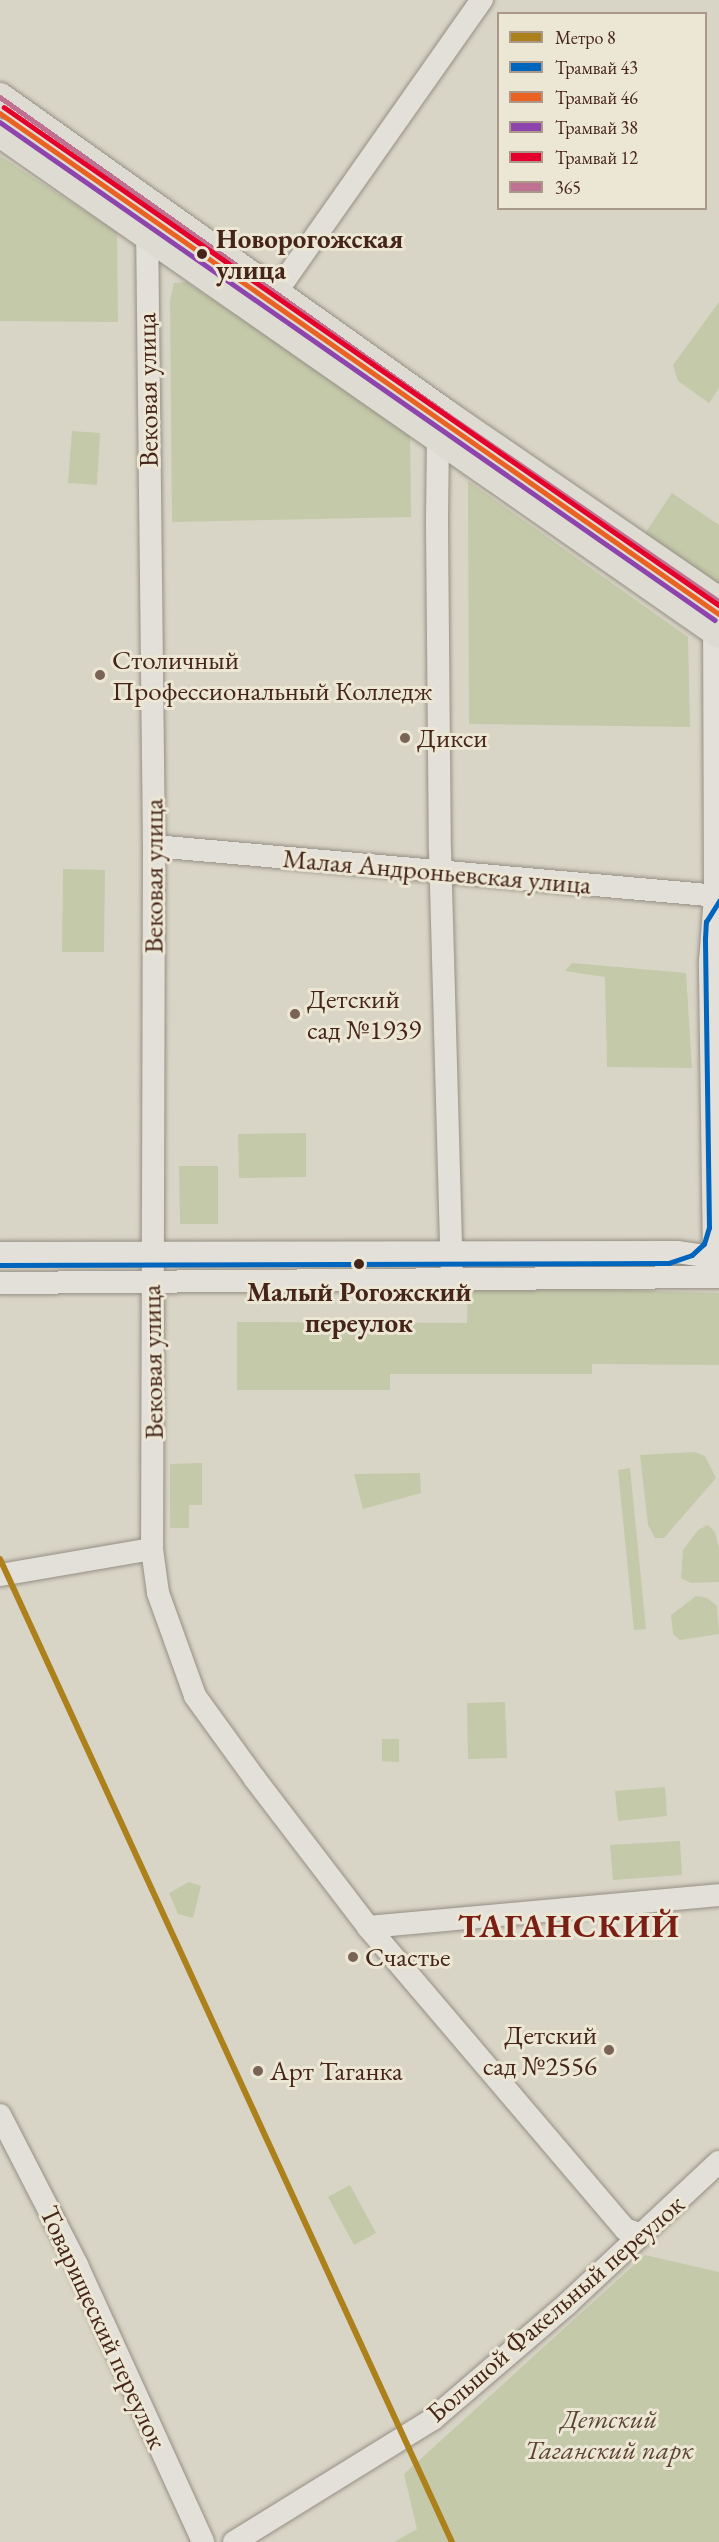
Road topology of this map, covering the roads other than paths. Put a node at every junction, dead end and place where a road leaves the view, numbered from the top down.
1 (482, 0) edge
2 (0, 97) edge
3 (0, 133) edge
4 (153, 204) junction
5 (145, 232) junction
6 (275, 294) junction
7 (240, 300) junction
8 (443, 426) junction
9 (719, 601) edge
10 (717, 627) edge
11 (154, 846) junction
12 (441, 871) junction
13 (717, 896) edge
14 (0, 1253) edge
15 (151, 1253) junction
16 (452, 1254) junction
17 (717, 1264) edge
18 (452, 1280) junction
19 (152, 1282) junction
20 (0, 1283) edge
21 (152, 1549) junction
22 (0, 1575) edge
23 (719, 1895) edge
24 (368, 1927) junction
25 (0, 2115) edge
26 (719, 2162) edge
27 (639, 2234) junction
28 (203, 2542) edge
29 (234, 2542) edge

1 - 6 street
2 - 4 main road
3 - 5 main road
4 - 5 street, Вековая улица
4 - 6 main road
5 - 7 main road
5 - 11 street, Вековая улица
6 - 7 street
6 - 8 main road
7 - 8 main road
8 - 9 main road
8 - 10 main road
8 - 12 street
10 - 13 street
11 - 12 street, Малая Андроньевская улица
11 - 15 street, Вековая улица
12 - 13 street, Малая Андроньевская улица
12 - 16 street
13 - 17 street
14 - 15 street
15 - 16 street
15 - 19 street, Вековая улица
16 - 17 street
16 - 18 street
17 - 18 street
18 - 19 street
19 - 20 street
19 - 21 street, Вековая улица
21 - 22 street
21 - 24 street, Вековая улица
23 - 24 street
24 - 27 street, Вековая улица
25 - 28 street, Товарищеский переулок
26 - 27 street, Большой Факельный переулок
27 - 29 street, Большой Факельный переулок

